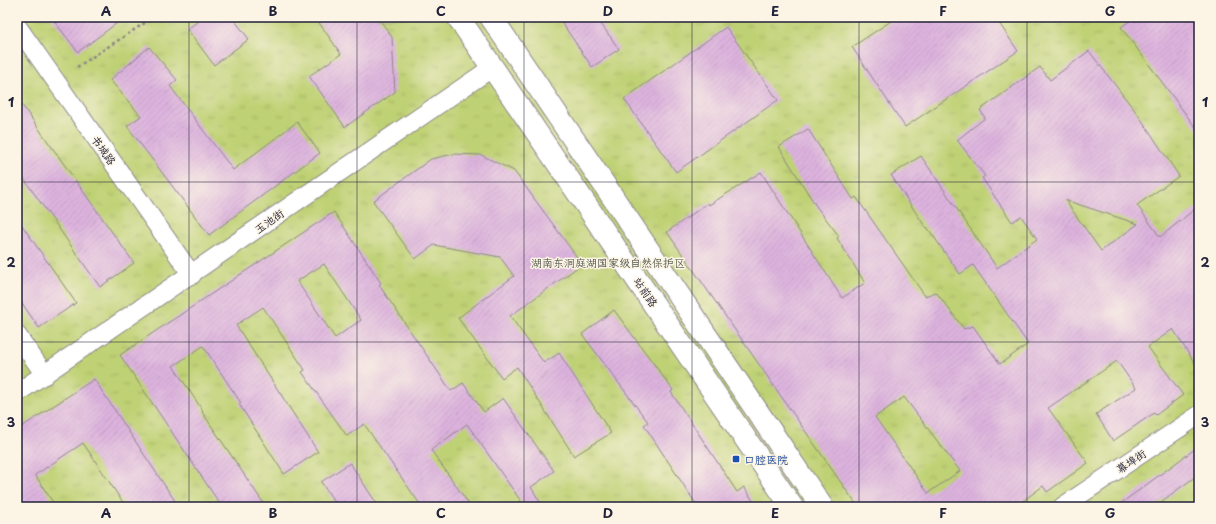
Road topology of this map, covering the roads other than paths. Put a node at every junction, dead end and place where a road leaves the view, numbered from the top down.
1 (458, 17) edge
2 (491, 17) edge
3 (17, 26) edge
4 (493, 67) junction
5 (192, 275) junction
6 (17, 336) edge
7 (45, 375) junction
8 (17, 393) edge
9 (1199, 415) edge
10 (792, 507) edge
11 (822, 507) edge
12 (1062, 507) edge

1 - 4 main road, 站前路
2 - 11 main road
3 - 5 street, 书城路
4 - 5 street, 玉池街
4 - 10 main road, 站前路
5 - 7 street, 玉池街
6 - 7 street
7 - 8 street, 玉池街
9 - 12 street, 幕埠街

